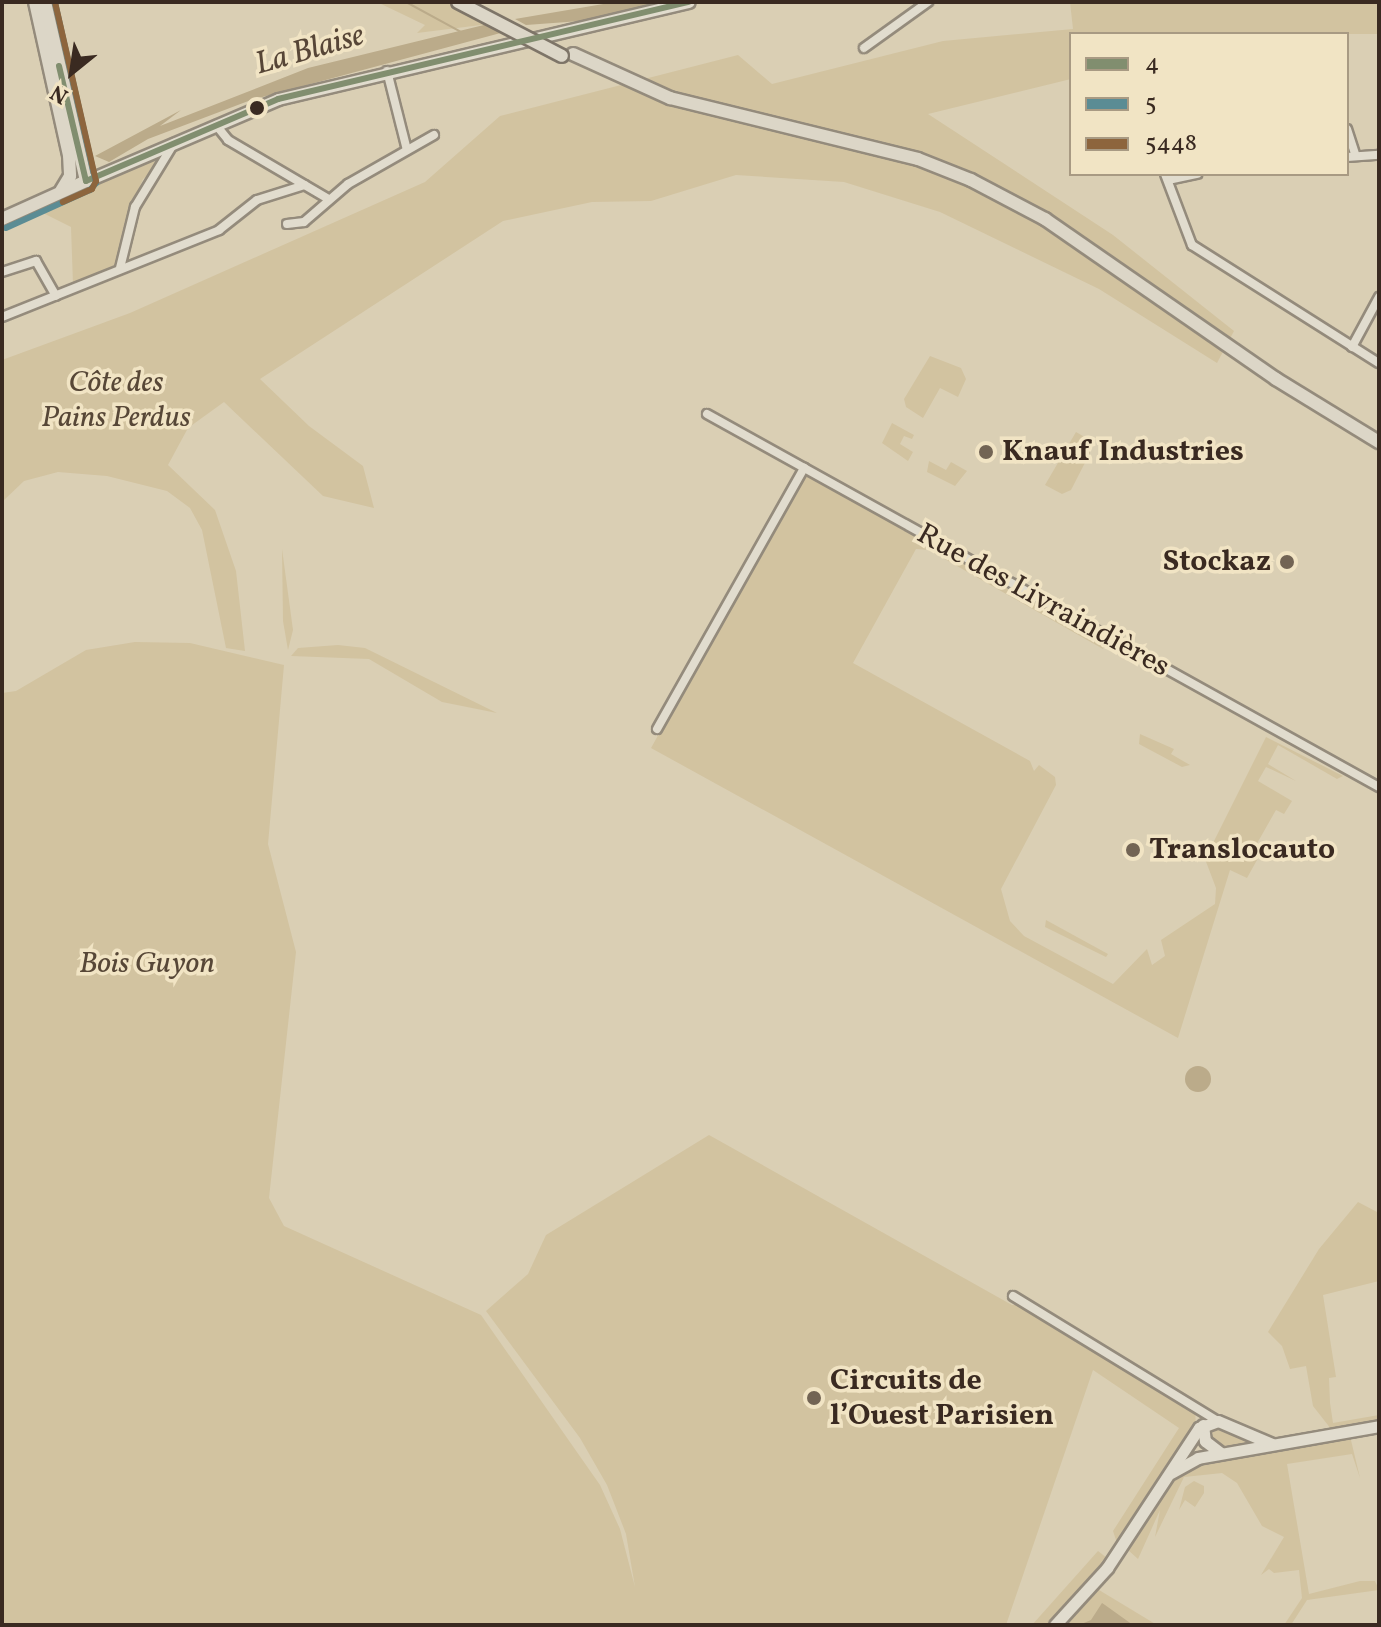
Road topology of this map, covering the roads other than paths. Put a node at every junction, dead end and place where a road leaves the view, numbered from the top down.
1 (35, 2) edge
2 (45, 2) edge
3 (458, 2) edge
4 (472, 2) edge
5 (689, 2) edge
6 (928, 2) edge
7 (864, 48) dead end
8 (568, 55) junction
9 (387, 71) junction
10 (216, 125) junction
11 (434, 135) dead end
12 (174, 142) junction
13 (407, 150) junction
14 (69, 155) junction
15 (1379, 155) edge
16 (1351, 157) edge
17 (1167, 177) edge
18 (83, 183) junction
19 (305, 185) junction
20 (59, 193) junction
21 (327, 198) junction
22 (2, 219) edge
23 (287, 224) dead end
24 (120, 268) junction
25 (2, 272) edge
26 (56, 296) junction
27 (1379, 297) edge
28 (2, 317) edge
29 (1352, 347) junction
30 (1379, 363) edge
31 (707, 414) dead end
32 (1379, 442) edge
33 (804, 468) junction
34 (657, 729) dead end
35 (1379, 787) edge
36 (1013, 1296) dead end
37 (1218, 1421) junction
38 (1203, 1425) junction
39 (1379, 1426) edge
40 (1272, 1444) junction
41 (1221, 1453) junction
42 (1166, 1477) junction
43 (1055, 1625) edge

1 - 14 main road
2 - 18 main road
3 - 8 main road, bridge
4 - 8 main road
5 - 9 main road
6 - 7 street
8 - 32 main road
9 - 10 main road
9 - 13 street
10 - 12 main road
10 - 19 street
11 - 13 street
12 - 18 main road
12 - 24 street
13 - 21 street
14 - 18 main road
14 - 20 main road
15 - 16 street
17 - 29 street
18 - 20 main road
19 - 21 street
19 - 24 street
20 - 22 main road
21 - 23 street
24 - 26 street
25 - 26 street
26 - 28 street
27 - 29 street
29 - 30 street
31 - 33 street, Rue des Livraindières
33 - 34 street
33 - 35 street, Rue des Livraindières
36 - 37 street
37 - 38 main road
37 - 40 main road
38 - 41 main road
38 - 42 main road
39 - 40 main road
40 - 41 main road
41 - 42 main road
42 - 43 main road

